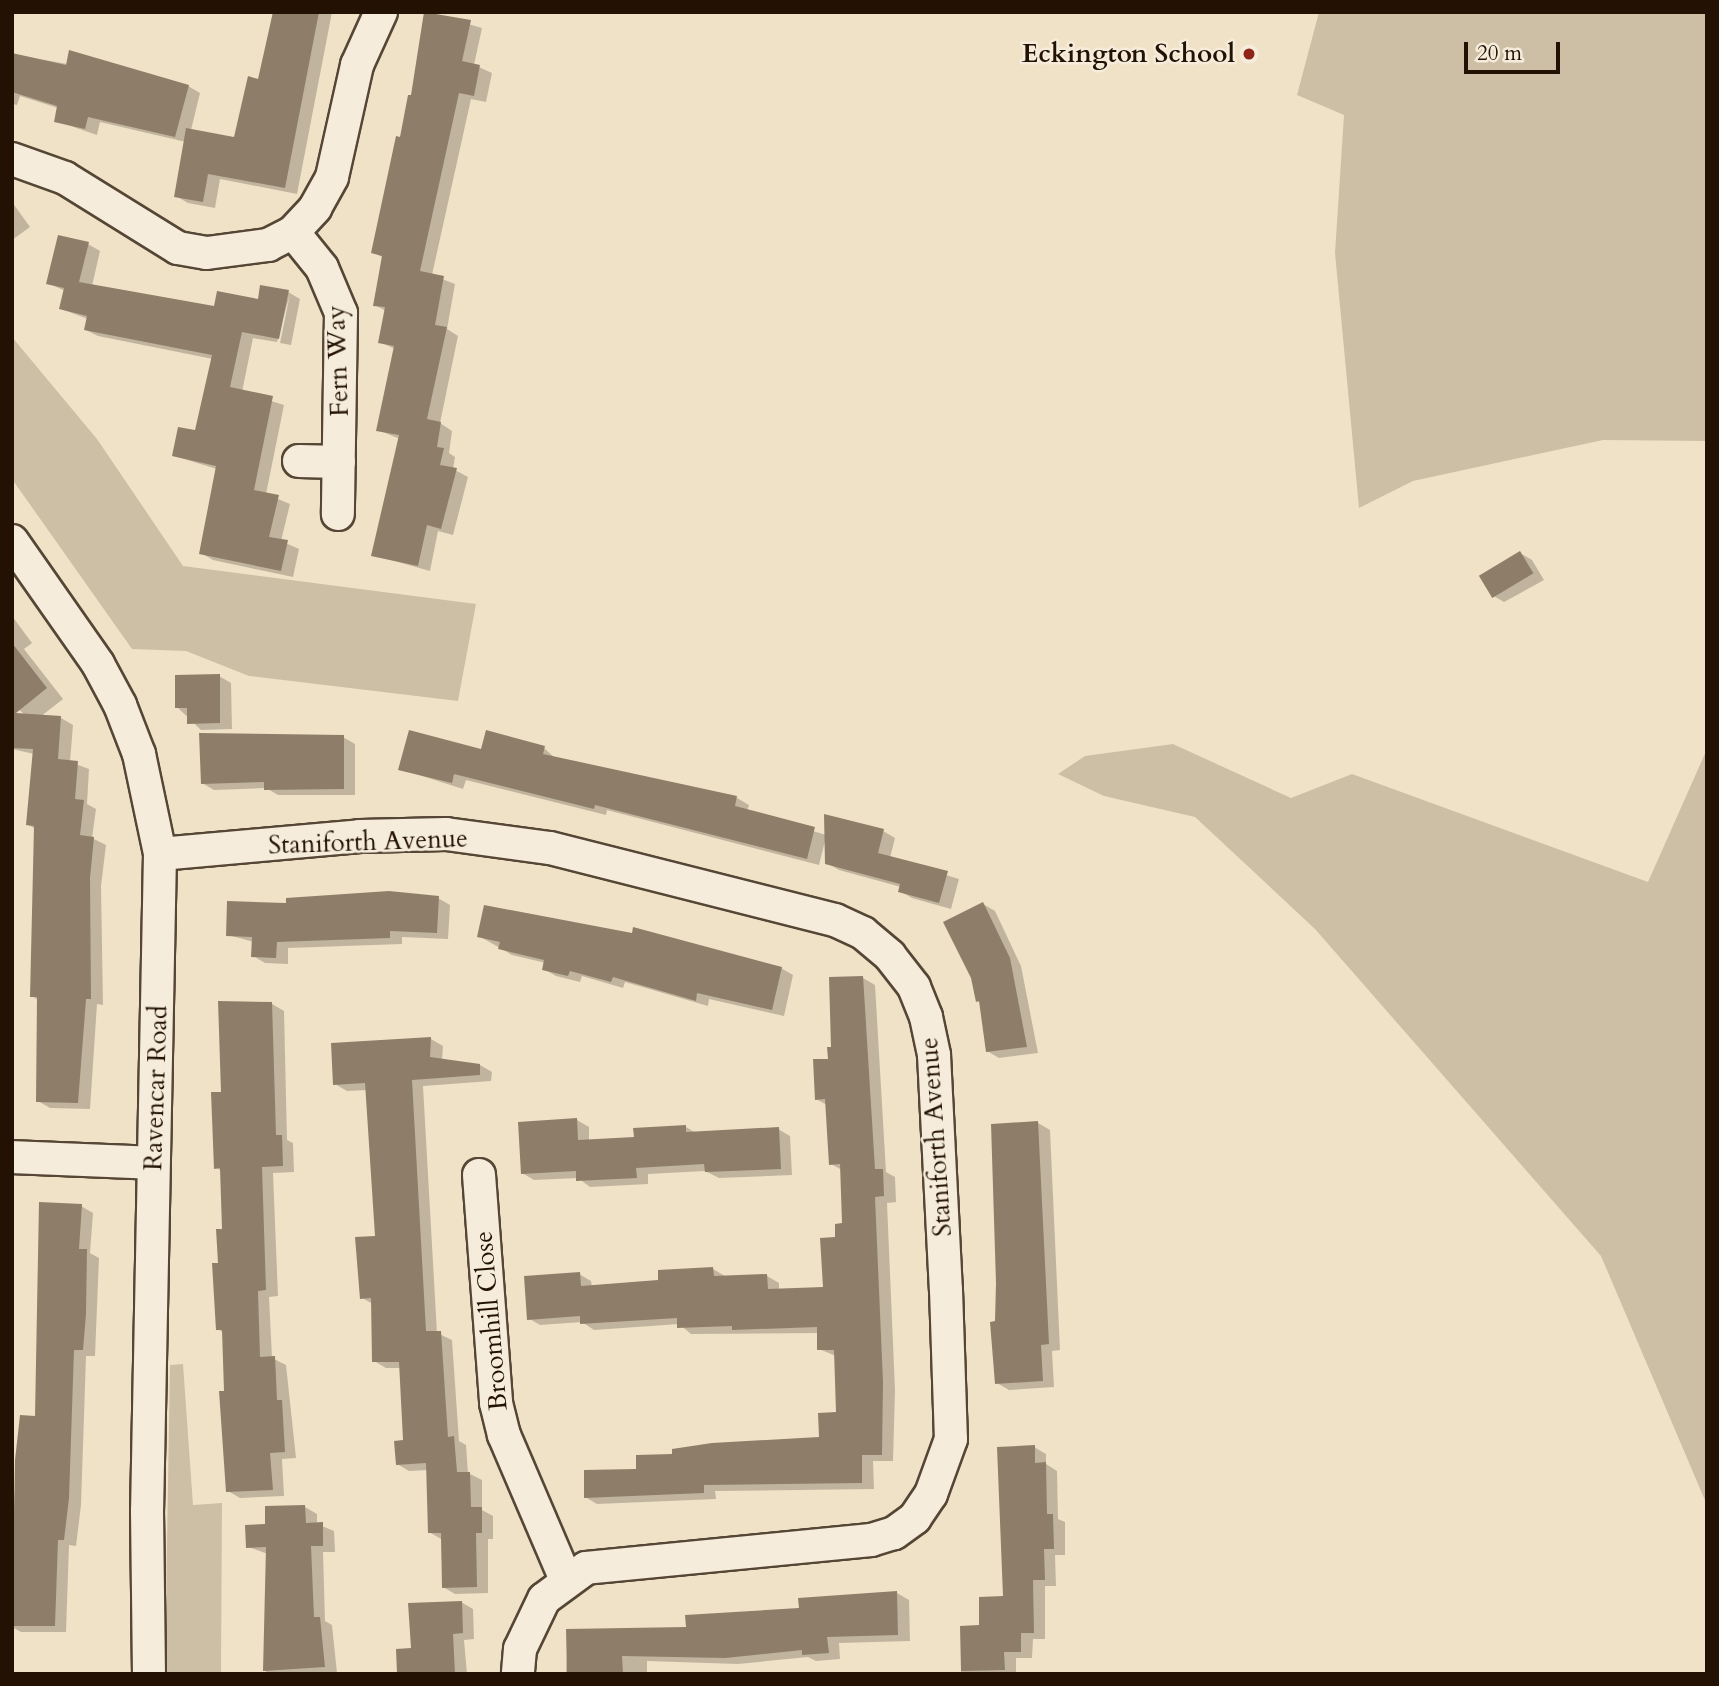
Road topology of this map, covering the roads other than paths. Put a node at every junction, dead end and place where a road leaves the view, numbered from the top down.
1 (381, 12) edge
2 (12, 159) edge
3 (293, 232) junction
4 (299, 461) dead end
5 (339, 462) junction
6 (338, 514) dead end
7 (12, 541) edge
8 (160, 854) junction
9 (12, 1157) edge
10 (153, 1163) junction
11 (479, 1175) dead end
12 (566, 1580) junction
13 (149, 1674) edge
14 (518, 1674) edge

1 - 3 street
2 - 3 street
3 - 5 street, Fern Way
4 - 5 street
5 - 6 street, Fern Way
7 - 8 street, Ravencar Road
8 - 10 street, Ravencar Road
8 - 12 street, Staniforth Avenue
9 - 10 street
10 - 13 street, Ravencar Road
11 - 12 street, Broomhill Close
12 - 14 street, Staniforth Avenue

